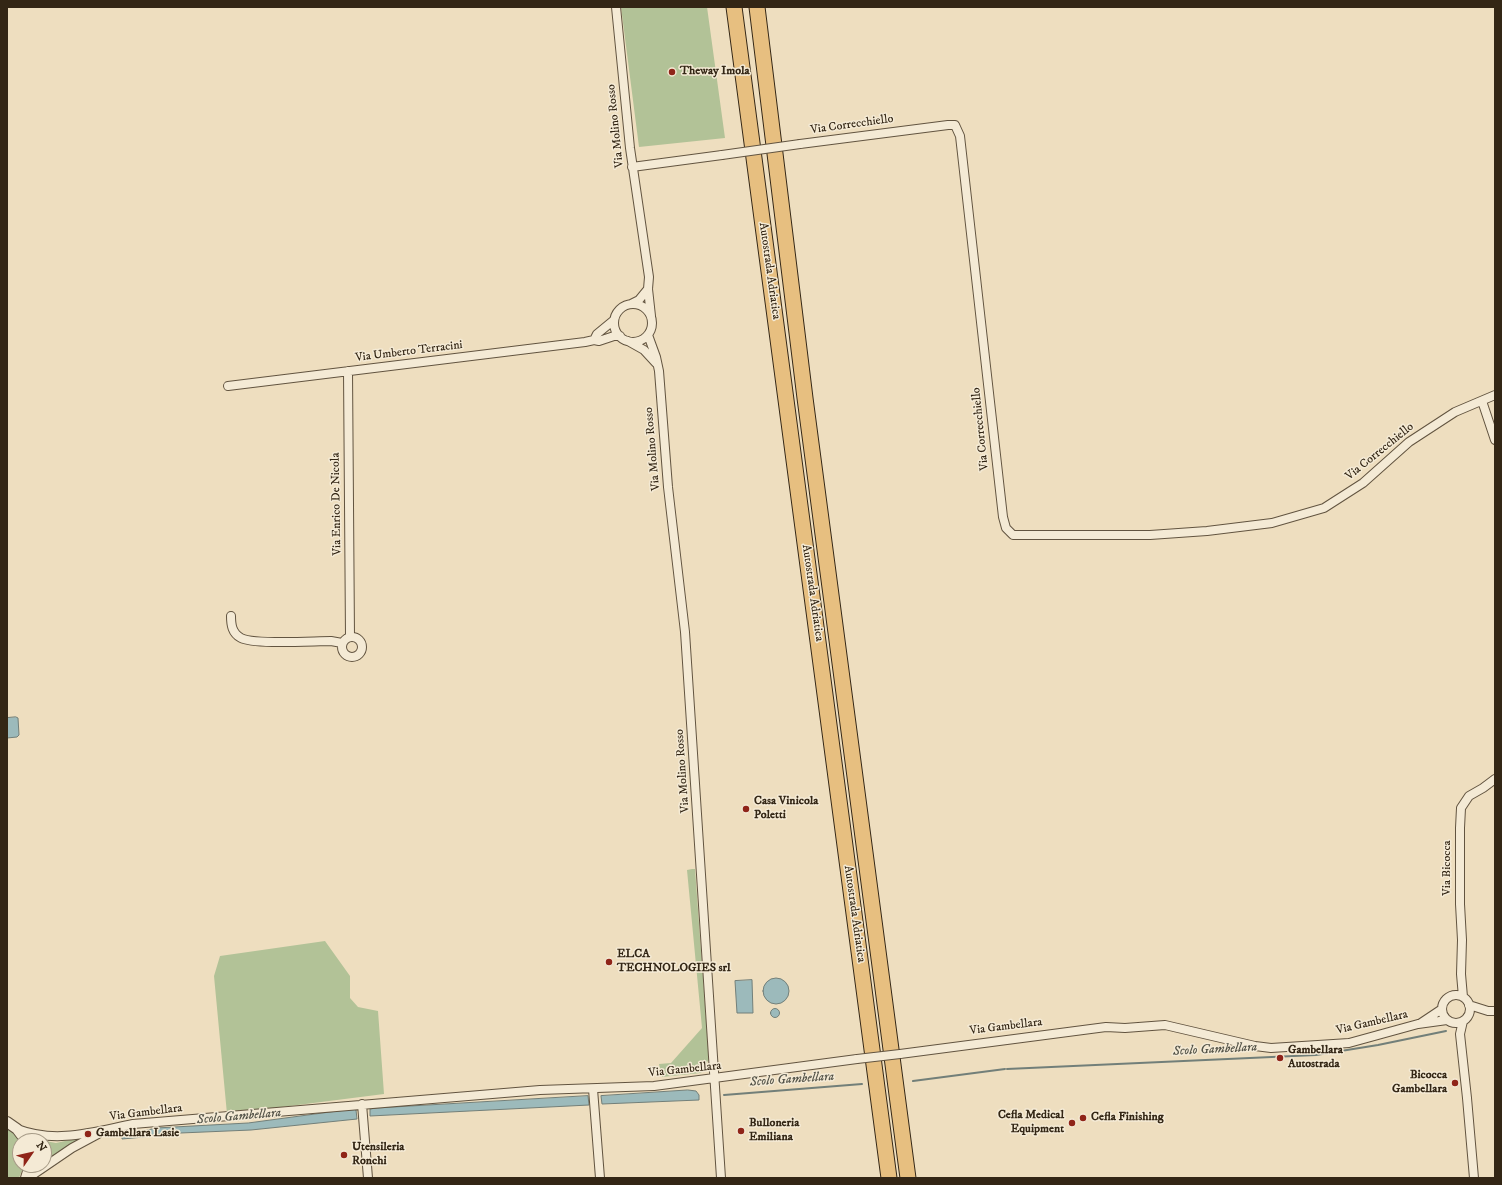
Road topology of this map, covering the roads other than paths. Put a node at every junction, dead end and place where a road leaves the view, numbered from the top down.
1 (616, 7) edge
2 (734, 7) edge
3 (757, 7) edge
4 (632, 167) junction
5 (648, 289) junction
6 (631, 304) junction
7 (651, 316) junction
8 (614, 320) junction
9 (648, 335) junction
10 (623, 338) junction
11 (594, 340) junction
12 (657, 363) junction
13 (348, 371) junction
14 (228, 386) dead end
15 (1495, 395) edge
16 (1482, 401) junction
17 (1495, 440) edge
18 (231, 616) dead end
19 (350, 637) junction
20 (342, 643) junction
21 (1495, 779) edge
22 (1461, 974) junction
23 (1453, 995) junction
24 (1463, 997) junction
25 (1469, 1004) junction
26 (1442, 1009) junction
27 (1492, 1011) edge
28 (1469, 1014) junction
29 (1450, 1022) junction
30 (1463, 1022) junction
31 (1418, 1024) junction
32 (1460, 1034) junction
33 (715, 1079) junction
34 (593, 1089) junction
35 (362, 1104) junction
36 (7, 1122) edge
37 (17, 1129) junction
38 (102, 1131) junction
39 (20, 1133) edge
40 (27, 1178) edge
41 (368, 1178) edge
42 (600, 1178) edge
43 (721, 1178) edge
44 (889, 1178) edge
45 (908, 1178) edge
46 (1474, 1178) edge

1 - 4 street, Via Molino Rosso
2 - 44 highway, Autostrada Adriatica
3 - 45 highway, Autostrada Adriatica
4 - 5 street, Via Molino Rosso
4 - 16 street, Via Correcchiello, bridge
5 - 6 street
5 - 7 street, Via Molino Rosso
6 - 7 street
6 - 8 street
7 - 9 street
8 - 10 street
8 - 11 street
9 - 10 street
9 - 12 street, Via Molino Rosso
10 - 11 street, Via Umberto Terracini
10 - 12 street
11 - 13 street, Via Umberto Terracini
12 - 33 street, Via Molino Rosso
13 - 14 street, Via Umberto Terracini
13 - 19 street, Via Enrico De Nicola
15 - 16 street, Via Correcchiello
16 - 17 street
18 - 20 street
19 - 20 street
19 - 20 street
21 - 22 street, Via Bicocca
22 - 23 street, Via Bicocca
22 - 24 street, Via Bicocca
23 - 24 street
23 - 26 street
24 - 25 street
25 - 27 street
25 - 28 street
26 - 29 street
26 - 31 street, Via Gambellara
27 - 28 street
28 - 30 street
29 - 30 street
29 - 31 street, Via Gambellara
29 - 32 street
30 - 32 street
31 - 33 street, Via Gambellara, bridge
32 - 46 street
33 - 34 street, Via Gambellara
33 - 43 street, Via Molino Rosso
34 - 35 street, Via Gambellara
34 - 42 street
35 - 38 street, Via Gambellara
35 - 41 street
36 - 37 street
37 - 38 street, Via Gambellara
37 - 39 street
38 - 40 street, Via Gambellara

